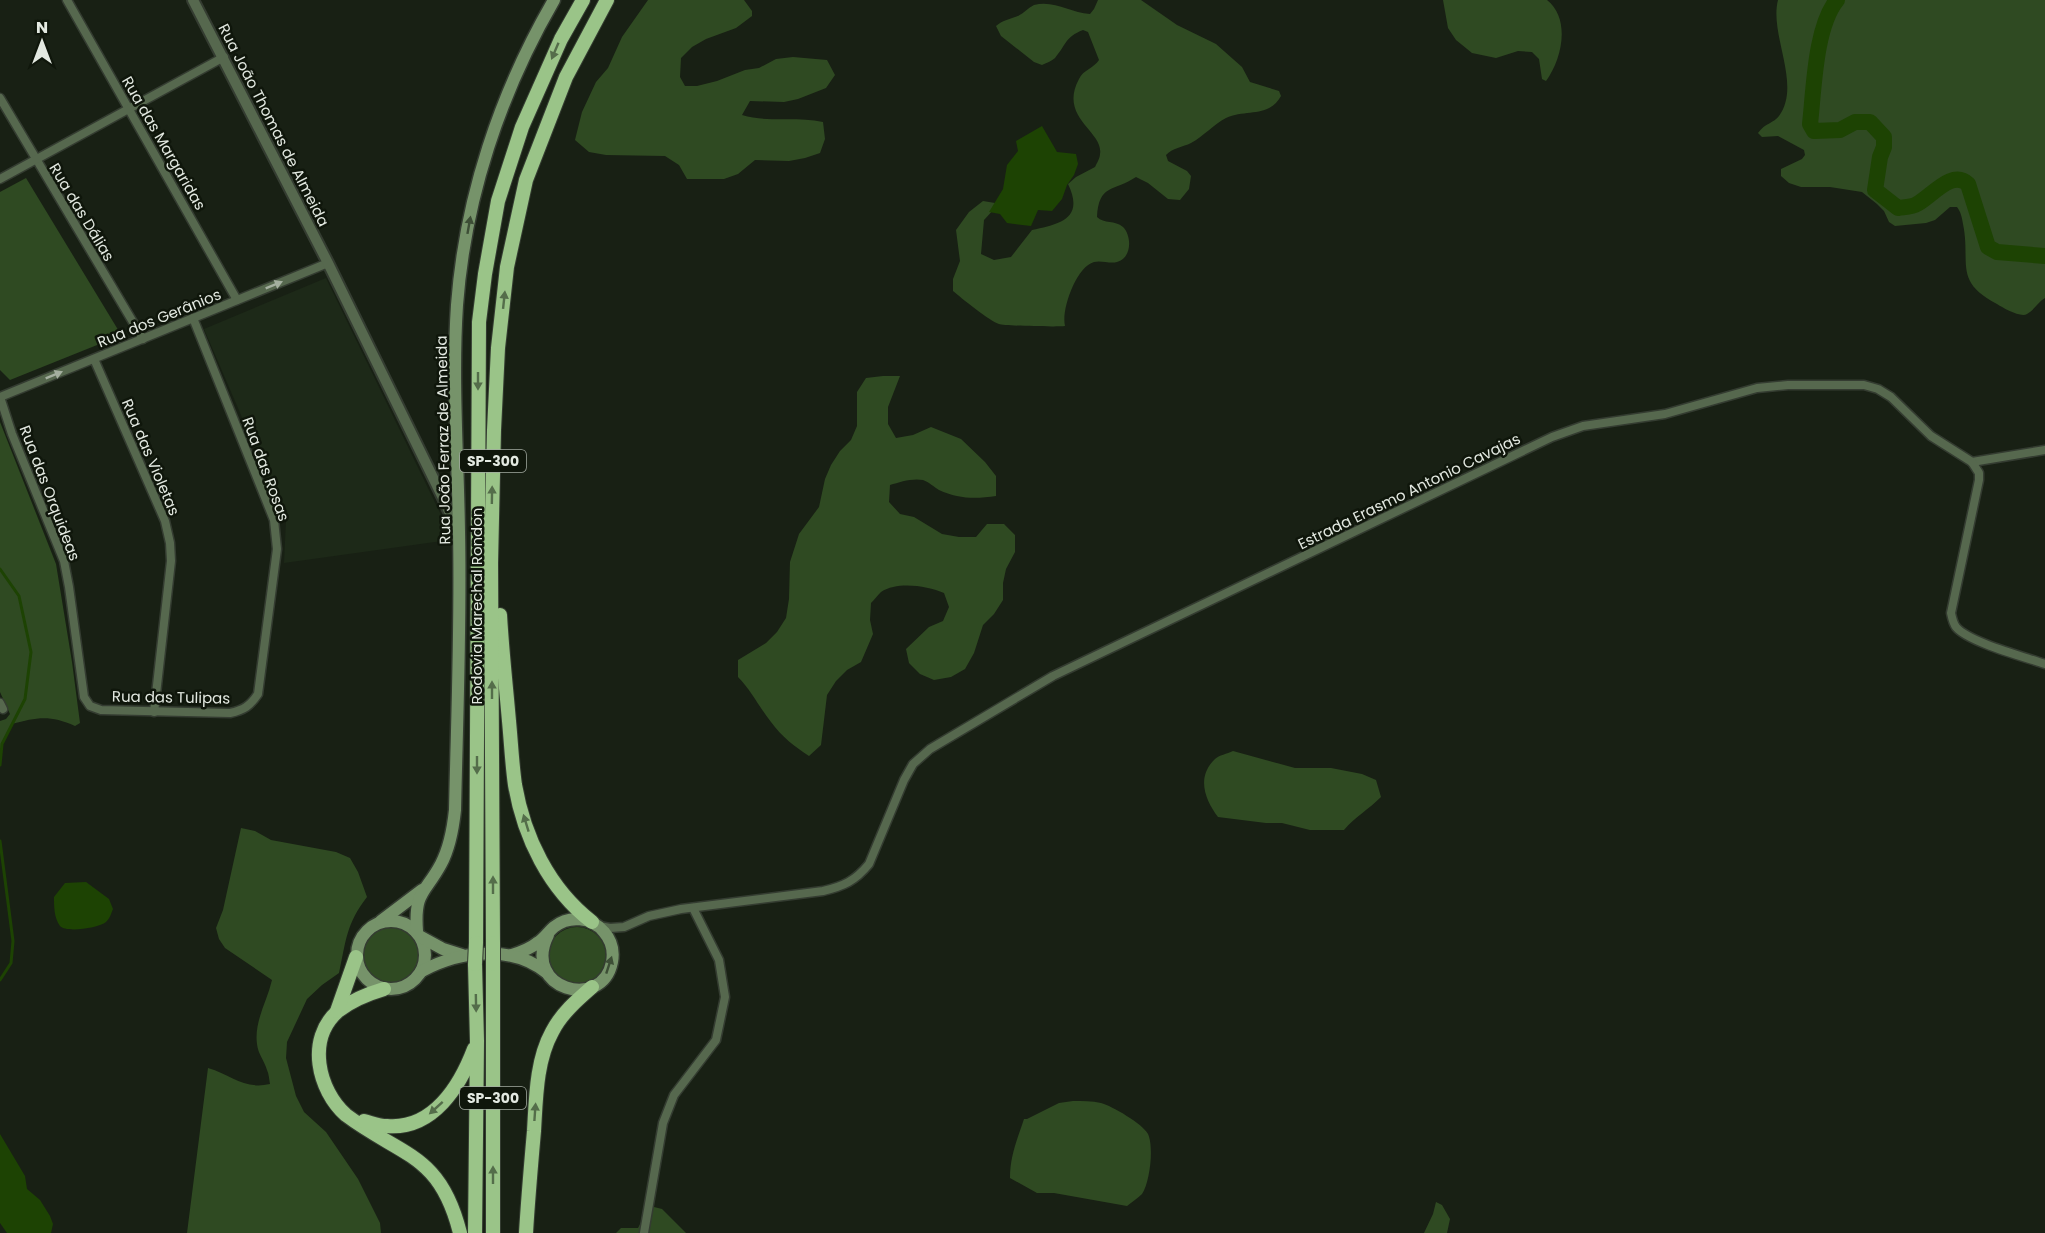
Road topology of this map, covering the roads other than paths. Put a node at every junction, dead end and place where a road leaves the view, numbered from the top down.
1 (67, 0) edge
2 (193, 0) edge
3 (554, 0) edge
4 (583, 0) edge
5 (607, 0) edge
6 (224, 57) junction
7 (0, 98) edge
8 (129, 110) junction
9 (36, 161) junction
10 (0, 179) edge
11 (328, 263) junction
12 (237, 300) junction
13 (193, 318) junction
14 (143, 339) junction
15 (94, 359) junction
16 (0, 397) edge
17 (2045, 450) edge
18 (1968, 460) junction
19 (459, 535) junction
20 (491, 563) junction
21 (2045, 664) edge
22 (251, 705) joint
23 (90, 706) joint
24 (154, 712) junction
25 (423, 889) junction
26 (693, 908) junction
27 (380, 922) junction
28 (595, 924) junction
29 (624, 927) junction
30 (419, 934) junction
31 (548, 935) junction
32 (611, 944) junction
33 (464, 955) junction
34 (512, 955) junction
35 (356, 957) junction
36 (422, 971) junction
37 (547, 973) junction
38 (592, 987) junction
39 (384, 989) junction
40 (337, 1012) junction
41 (477, 1041) junction
42 (351, 1118) junction
43 (460, 1233) edge
44 (475, 1233) edge
45 (493, 1233) edge
46 (526, 1233) edge
47 (644, 1233) edge

1 - 8 street, Rua das Margaridas
2 - 6 street, Rua João Thomas de Almeida
19 -> 3 main road, Rua João Ferraz de Almeida
4 -> 41 highway, Rodovia Marechal Rondon / SP-300, bridge
20 -> 5 highway, Rodovia Marechal Rondon / SP-300
6 - 8 street
6 - 11 street, Rua João Thomas de Almeida
7 - 9 street, Rua das Dálias
8 - 9 street
8 - 12 street, Rua das Margaridas
9 - 10 street
9 - 14 street, Rua das Dálias
12 -> 11 street, Rua dos Gerânios
11 - 19 street, Rua João Thomas de Almeida
12 - 13 street, Rua dos Gerânios
13 - 14 street, Rua dos Gerânios
13 - 22 street, Rua das Rosas
14 - 15 street, Rua dos Gerânios
16 -> 15 street, Rua dos Gerânios
15 - 24 street, Rua das Violetas
16 - 23 street, Rua das Orquideas
17 - 18 street
18 - 21 street
18 - 26 street, Estrada Erasmo Antonio Cavajas
19 - 25 main road, Rua João Ferraz de Almeida
28 -> 20 highway
45 -> 20 highway, Rodovia Marechal Rondon / SP-300, bridge
22 - 24 street, Rua das Tulipas
23 - 24 street, Rua das Tulipas
25 - 27 main road, Rua João Ferraz de Almeida
25 - 30 main road, Rua João Ferraz de Almeida
26 - 29 street, Estrada Erasmo Antonio Cavajas
26 - 47 street
27 - 30 main road
27 - 35 main road
28 - 29 street
28 - 31 main road
28 - 32 main road
29 - 32 street
30 - 33 main road
30 - 36 main road
31 - 34 main road
31 - 37 main road
38 -> 32 main road
33 - 34 main road
33 - 36 main road
34 - 37 main road
35 - 39 main road
35 - 40 highway
36 - 39 main road
37 - 38 main road
46 -> 38 highway
39 - 40 highway
40 - 42 highway
41 -> 42 highway
41 - 44 highway, Rodovia Marechal Rondon / SP-300
42 - 43 highway

